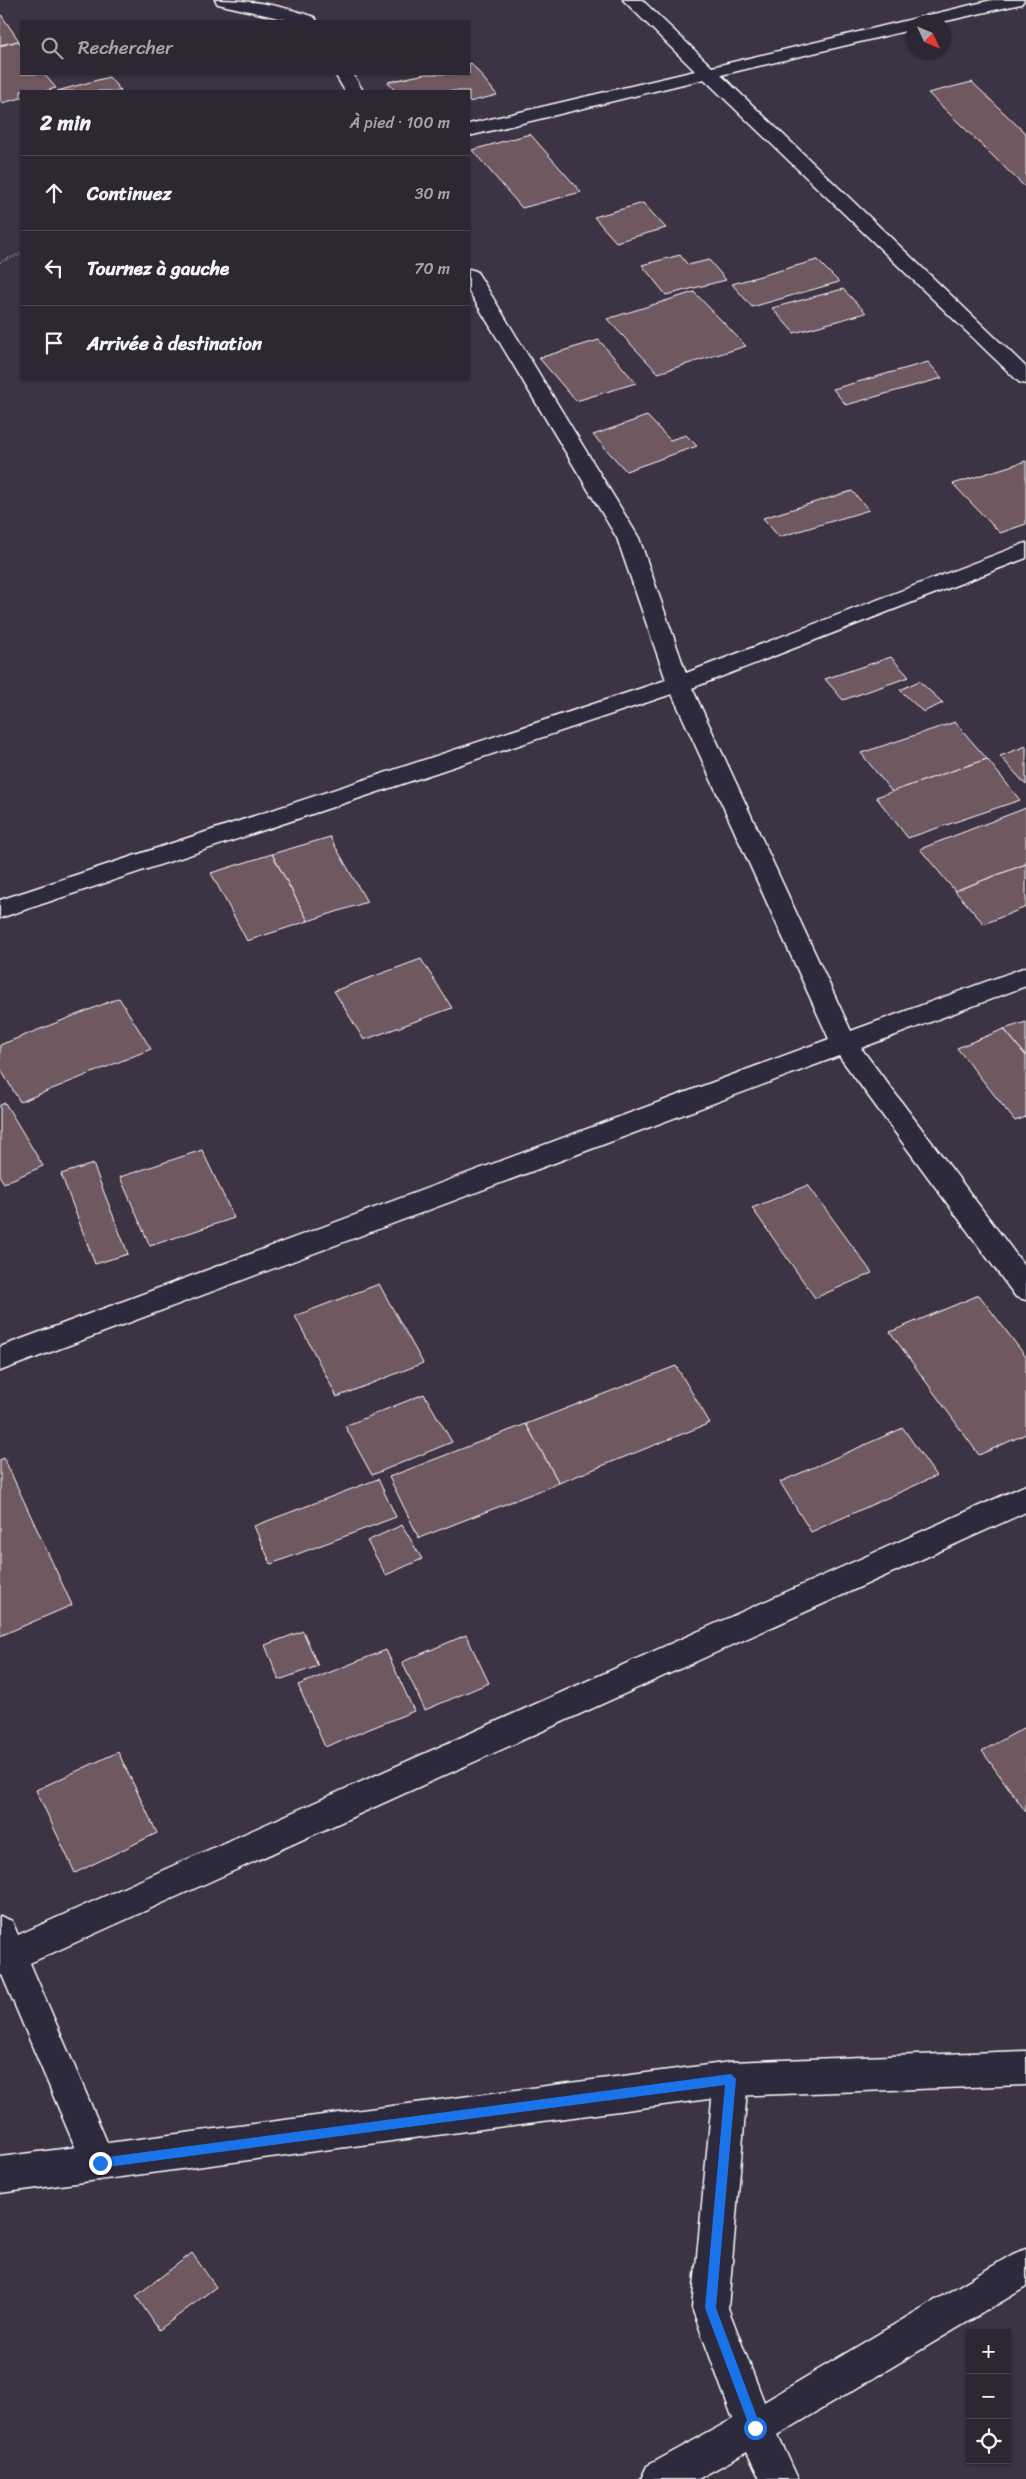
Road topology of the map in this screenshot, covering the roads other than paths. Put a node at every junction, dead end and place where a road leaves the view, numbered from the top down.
1 (224, 0) edge
2 (632, 0) edge
3 (1015, 0) edge
4 (950, 15) edge
5 (305, 20) edge
6 (906, 26) edge
7 (709, 73) junction
8 (345, 75) edge
9 (353, 90) edge
10 (470, 130) edge
11 (470, 277) edge
12 (1026, 378) edge
13 (1026, 550) edge
14 (679, 684) junction
15 (0, 909) edge
16 (1026, 976) edge
17 (844, 1044) junction
18 (1026, 1289) edge
19 (0, 1358) edge
20 (1026, 1498) edge
21 (4, 1949) edge
22 (1026, 2068) edge
23 (731, 2079) junction
24 (100, 2163) junction
25 (0, 2175) edge
26 (1026, 2267) edge
27 (755, 2428) junction
28 (660, 2479) edge
29 (779, 2479) edge

1 - 5 street
2 - 7 street
3 - 4 street
6 - 7 street
7 - 10 street
7 - 12 street
8 - 9 street
11 - 14 street
13 - 14 street
14 - 15 street
14 - 17 street
16 - 17 street
17 - 18 street
17 - 19 street
20 - 21 street
21 - 24 street
22 - 23 street
23 - 24 street
23 - 27 street
24 - 25 street
26 - 27 street
27 - 28 street
27 - 29 street

